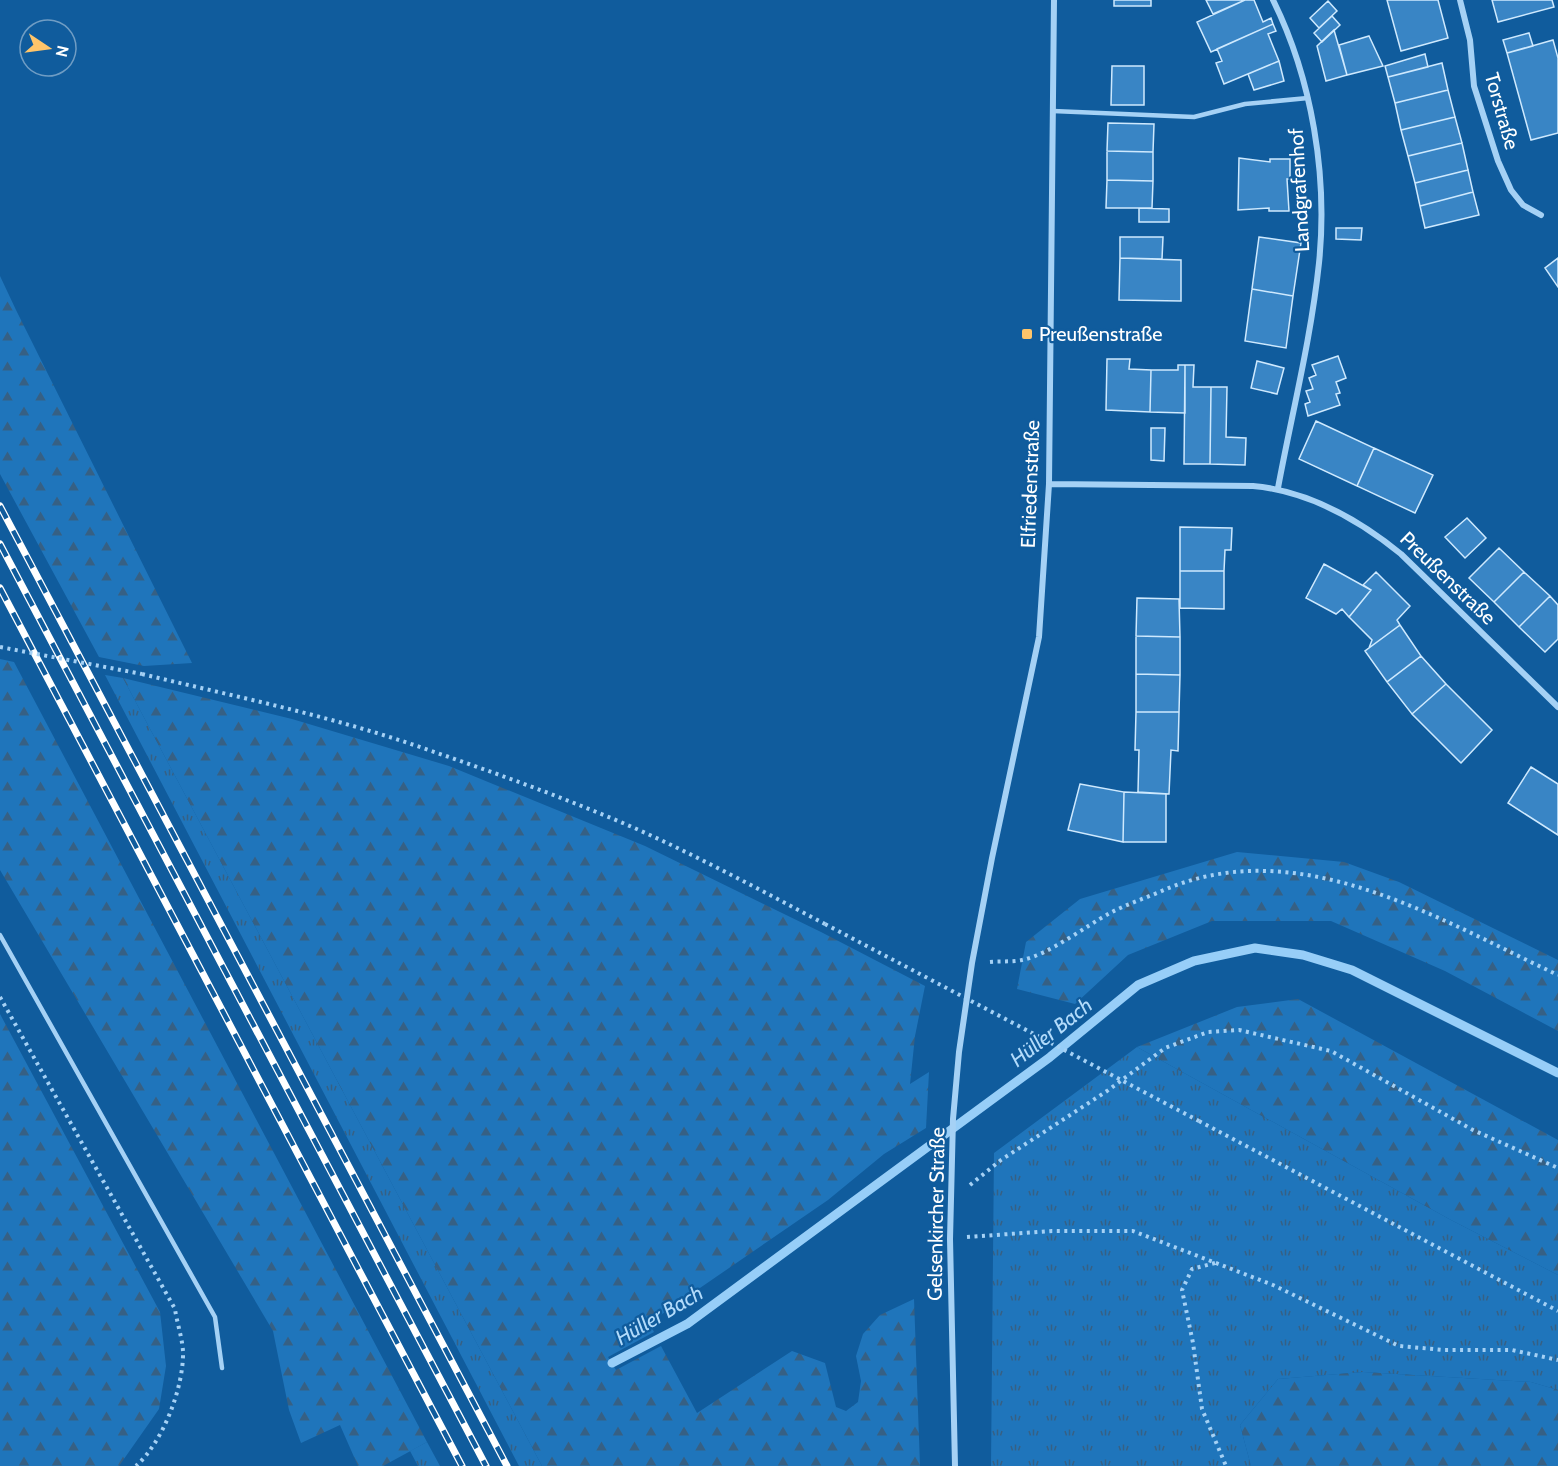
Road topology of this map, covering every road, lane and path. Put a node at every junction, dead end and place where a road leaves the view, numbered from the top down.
1 (1054, 0) edge
2 (1273, 0) edge
3 (1460, 0) edge
4 (1308, 98) junction
5 (1053, 111) junction
6 (1541, 215) dead end
7 (1049, 484) junction
8 (1278, 488) junction
9 (0, 647) edge
10 (1558, 707) edge
11 (0, 935) edge
12 (972, 963) junction
13 (1558, 975) edge
14 (0, 998) edge
15 (1558, 1168) edge
16 (951, 1200) junction
17 (950, 1239) junction
18 (1216, 1263) junction
19 (1558, 1311) edge
20 (1558, 1360) edge
21 (222, 1368) dead end
22 (136, 1466) edge
23 (955, 1466) edge
24 (1226, 1466) edge

1 - 5 street, Elfriedenstraße
2 - 4 street, Landgrafenhof
3 - 6 street, Torstraße
4 - 5 lane
4 - 8 street, Landgrafenhof
5 - 7 street, Elfriedenstraße
7 - 8 street, Preußenstraße
7 - 12 street, Elfriedenstraße
8 - 10 street, Preußenstraße
9 - 19 path, bridge
11 - 21 lane
12 - 13 path
12 - 16 street, Gelsenkircher Straße
14 - 22 path
15 - 16 path
16 - 17 street, Gelsenkircher Straße
17 - 18 path
17 - 23 street, Gelsenkircher Straße
18 - 20 path
18 - 24 path

